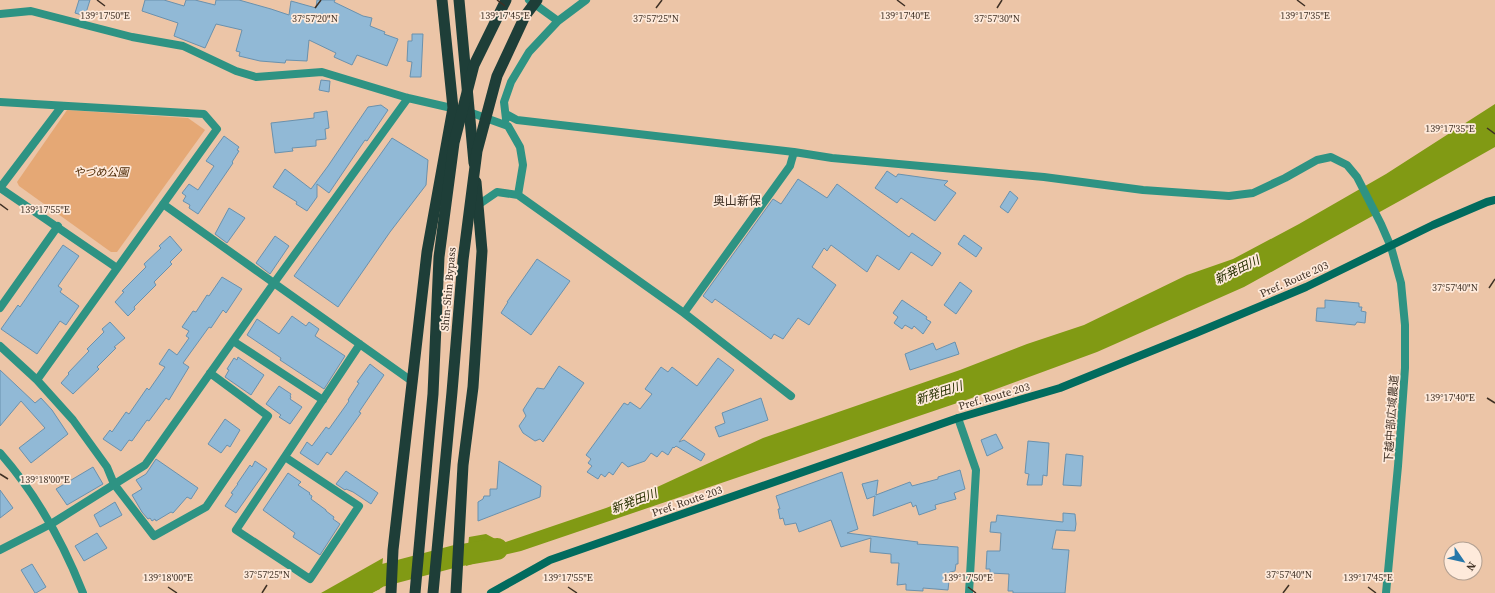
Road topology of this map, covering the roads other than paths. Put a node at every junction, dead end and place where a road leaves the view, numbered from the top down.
1 (442, 0) edge
2 (459, 0) edge
3 (506, 0) edge
4 (529, 0) edge
5 (537, 0) edge
6 (586, 0) edge
7 (0, 14) edge
8 (558, 21) junction
9 (408, 98) junction
10 (0, 102) edge
11 (62, 106) junction
12 (453, 108) junction
13 (469, 112) junction
14 (506, 114) junction
15 (508, 126) junction
16 (794, 152) junction
17 (0, 188) edge
18 (518, 195) junction
19 (1495, 200) edge
20 (163, 204) junction
21 (478, 205) junction
22 (58, 226) junction
23 (1391, 246) junction
24 (117, 268) junction
25 (274, 283) junction
26 (0, 308) edge
27 (684, 313) junction
28 (233, 341) junction
29 (360, 344) junction
30 (0, 346) edge
31 (210, 373) junction
32 (37, 380) junction
33 (413, 382) junction
34 (791, 396) dead end
35 (323, 400) junction
36 (958, 418) junction
37 (0, 453) edge
38 (285, 457) junction
39 (114, 484) junction
40 (51, 524) junction
41 (0, 550) edge
42 (83, 593) edge
43 (391, 593) edge
44 (415, 593) edge
45 (433, 593) edge
46 (456, 593) edge
47 (491, 593) edge
48 (969, 593) edge
49 (1386, 593) edge

1 - 12 highway
2 - 13 highway
3 - 44 highway, Shin-Shin Bypass, bridge
4 - 8 street
5 - 45 highway, Shin-Shin Bypass, bridge
6 - 8 street
7 - 9 street
8 - 14 street
9 - 12 street
9 - 25 street
10 - 11 street
11 - 17 street
11 - 20 street
12 - 13 street
12 - 33 highway
13 - 15 street
13 - 21 highway
14 - 15 street
14 - 16 street, 下越中部広域農道
15 - 18 street
16 - 23 street, 下越中部広域農道
16 - 27 street
17 - 22 street
18 - 21 street
18 - 27 street
19 - 23 main road, Pref. Route 203
20 - 24 street
20 - 25 street
21 - 46 highway
22 - 24 street
22 - 26 street
23 - 36 main road, Pref. Route 203
23 - 49 street, 下越中部広域農道
24 - 32 street
25 - 28 street
25 - 29 street
27 - 34 street
28 - 31 street
28 - 35 street
29 - 33 street
29 - 35 street
30 - 32 street
31 - 39 street
31 - 39 street
32 - 39 street
33 - 43 highway
35 - 38 street
36 - 47 main road, Pref. Route 203
36 - 48 street
37 - 40 street
38 - 38 street
39 - 40 street
40 - 41 street
40 - 42 street

